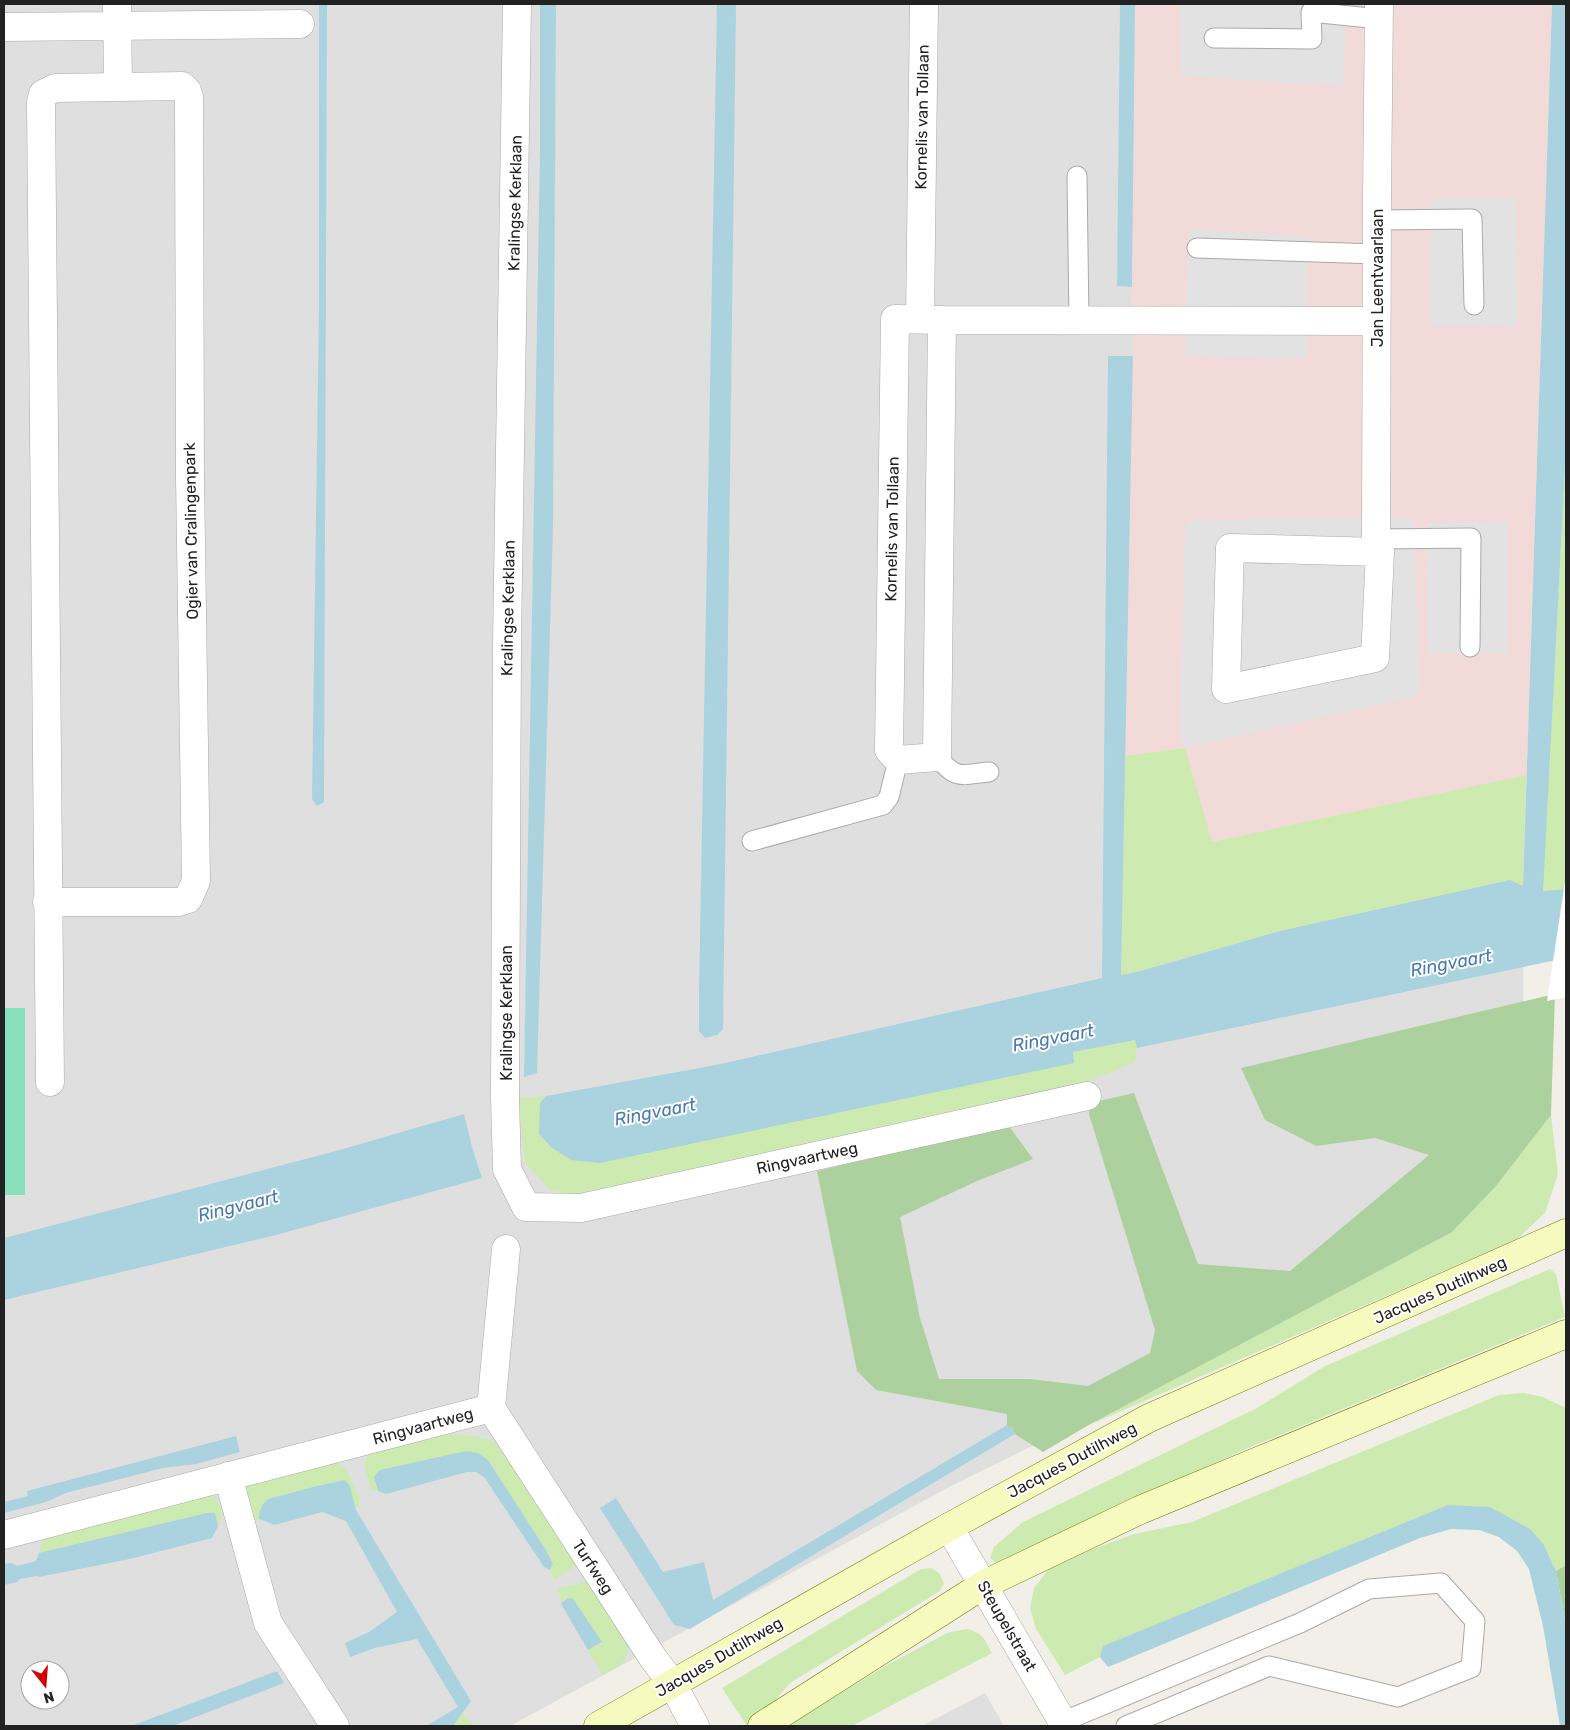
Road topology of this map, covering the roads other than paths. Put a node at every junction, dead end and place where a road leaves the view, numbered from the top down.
1 (517, 4) edge
2 (924, 4) edge
3 (1311, 8) edge
4 (1379, 11) edge
5 (117, 15) edge
6 (300, 24) dead end
7 (4, 27) edge
8 (1214, 38) dead end
9 (118, 88) junction
10 (1077, 176) dead end
11 (1378, 220) junction
12 (1197, 248) dead end
13 (1376, 254) junction
14 (1474, 305) dead end
15 (931, 320) junction
16 (1376, 321) junction
17 (1079, 322) junction
18 (1378, 546) junction
19 (1470, 647) dead end
20 (936, 757) junction
21 (898, 760) junction
22 (989, 772) dead end
23 (752, 841) dead end
24 (47, 902) junction
25 (50, 1082) dead end
26 (1087, 1096) dead end
27 (526, 1207) joint
28 (1566, 1233) edge
29 (506, 1249) dead end
30 (1566, 1334) edge
31 (491, 1408) junction
32 (228, 1476) junction
33 (949, 1527) junction
34 (4, 1535) edge
35 (983, 1584) junction
36 (672, 1684) junction
37 (1063, 1724) edge
38 (334, 1726) edge
39 (598, 1726) edge
40 (695, 1726) edge
41 (762, 1726) edge
42 (1126, 1726) edge

1 - 27 street, Kralingse Kerklaan
2 - 15 street, Kornelis van Tollaan
3 - 4 lane
3 - 8 lane
4 - 11 street, Jan Leentvaarlaan
5 - 6 street
5 - 7 street
5 - 9 street
9 - 24 street, Ogier van Cralingenpark
9 - 24 street, Ogier van Cralingenpark
10 - 17 lane
11 - 13 street, Jan Leentvaarlaan
11 - 14 lane
12 - 13 lane
13 - 16 street, Jan Leentvaarlaan
15 - 17 street
15 - 20 street, Kornelis van Tollaan
15 - 21 street, Kornelis van Tollaan
16 - 17 street
16 - 18 street, Jan Leentvaarlaan
18 - 18 street, Jan Leentvaarlaan
18 - 19 lane
20 - 21 street
20 - 22 lane
21 - 23 lane
24 - 25 street, Ogier van Cralingenpark
26 - 27 street, Ringvaartweg
28 - 33 main road, Jacques Dutilhweg
29 - 31 street, Ringvaartweg
30 - 35 main road
31 - 32 street, Ringvaartweg
31 - 36 street, Turfweg
32 - 34 street, Ringvaartweg
32 - 38 street
33 - 35 street, Steupelstraat
33 - 36 main road, Jacques Dutilhweg
35 - 37 street, Steupelstraat
35 - 41 main road
36 - 39 main road, Jacques Dutilhweg
36 - 40 street, Turfweg
37 - 42 lane

